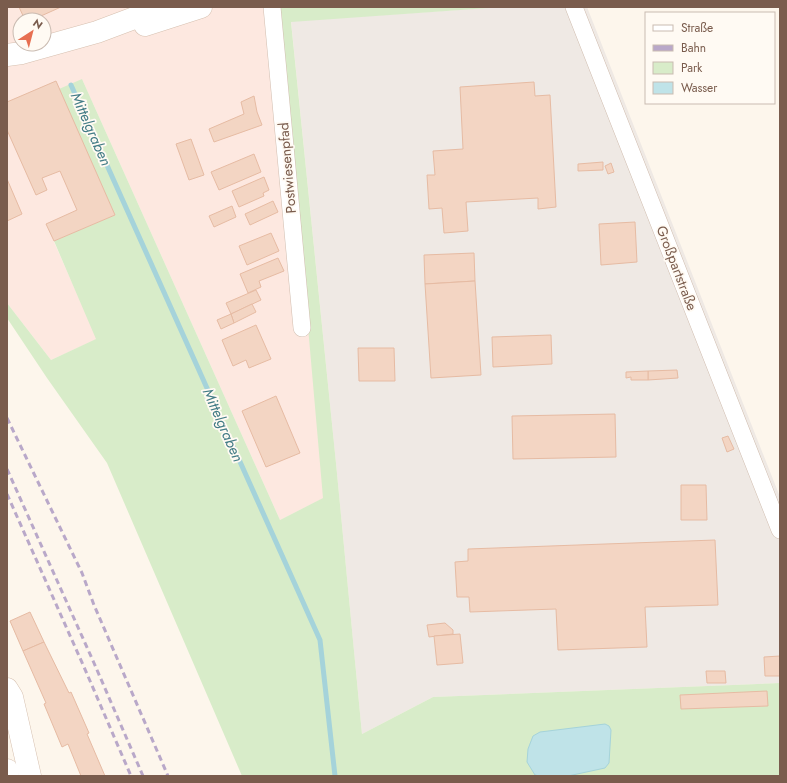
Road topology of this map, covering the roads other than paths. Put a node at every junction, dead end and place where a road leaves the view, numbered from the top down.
1 (122, 7) edge
2 (161, 7) edge
3 (201, 7) edge
4 (272, 7) edge
5 (574, 7) edge
6 (96, 32) junction
7 (7, 55) edge
8 (302, 328) dead end
9 (780, 530) edge
10 (7, 689) edge
11 (12, 722) edge
12 (7, 770) edge
13 (8, 776) edge
14 (30, 776) edge

1 - 6 street
2 - 6 street
3 - 6 street
4 - 8 street, Postwiesenpfad
5 - 9 street, Großpartstraße
6 - 7 street
10 - 11 street
11 - 14 street
12 - 13 street

